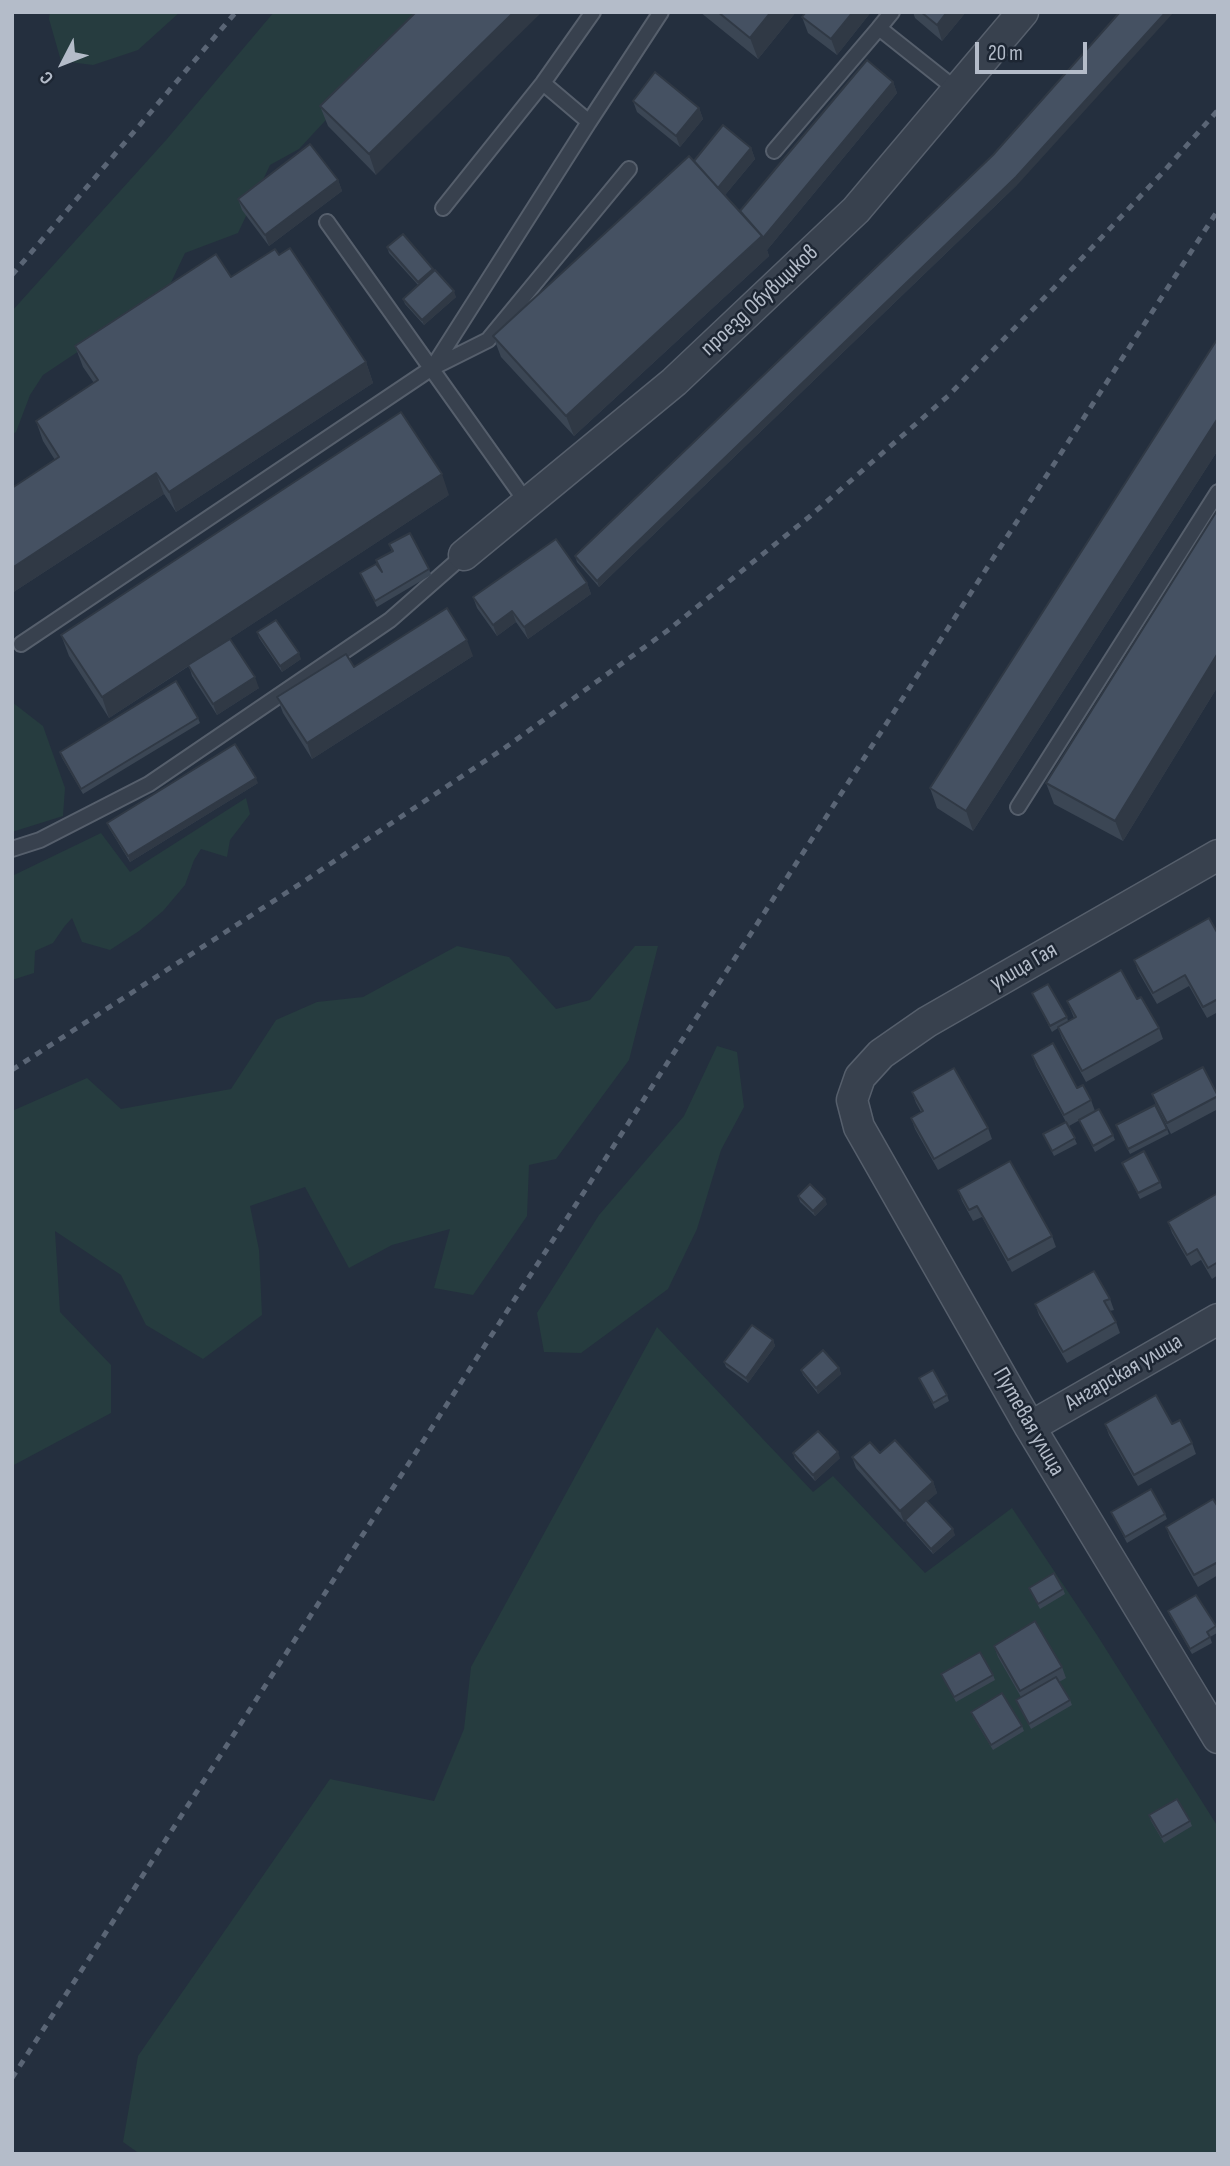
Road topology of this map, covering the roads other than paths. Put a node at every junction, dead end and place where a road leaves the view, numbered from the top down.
1 (593, 12) edge
2 (661, 12) edge
3 (892, 12) edge
4 (1023, 12) edge
5 (879, 28) junction
6 (543, 83) junction
7 (957, 90) junction
8 (589, 122) junction
9 (774, 151) dead end
10 (629, 169) dead end
11 (443, 208) dead end
12 (327, 222) dead end
13 (432, 368) junction
14 (1218, 492) edge
15 (527, 503) junction
16 (464, 555) joint
17 (21, 644) dead end
18 (1018, 807) dead end
19 (12, 849) edge
20 (1218, 855) edge
21 (852, 1100) joint
22 (1218, 1319) edge
23 (1030, 1427) junction
24 (1218, 1738) edge

1 - 6 lane
2 - 8 lane
3 - 5 lane
4 - 7 street, проезд Обувщиков
5 - 7 lane
5 - 9 lane
6 - 8 lane
6 - 11 lane
7 - 15 street, проезд Обувщиков
8 - 13 lane
10 - 13 lane
12 - 13 lane
13 - 15 lane
13 - 17 lane
14 - 18 lane
15 - 16 street, проезд Обувщиков
16 - 19 lane
20 - 21 street, улица Гая
21 - 23 street, Путевая улица
22 - 23 street, Ангарская улица
23 - 24 street, Путевая улица

